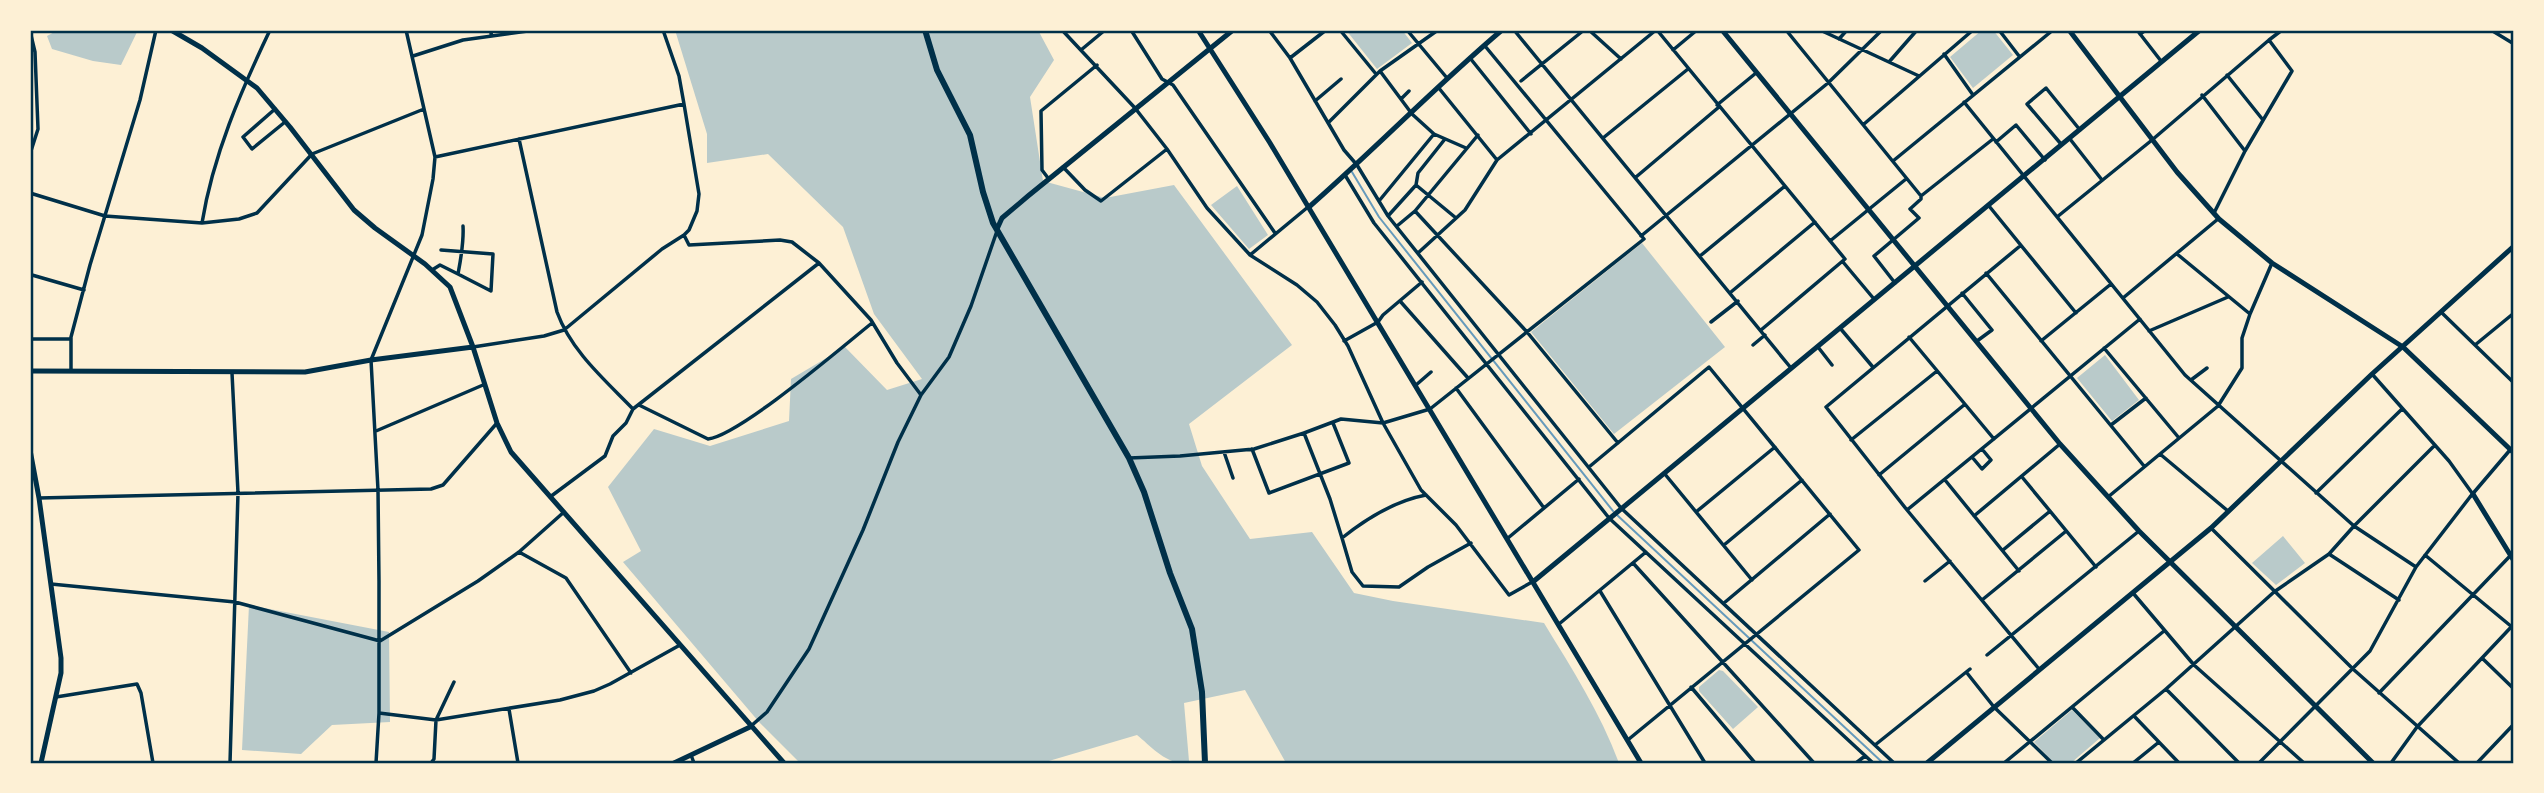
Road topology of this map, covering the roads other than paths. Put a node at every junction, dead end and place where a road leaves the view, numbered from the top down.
1 (156, 30) edge
2 (171, 30) edge
3 (270, 30) edge
4 (406, 30) edge
5 (490, 30) edge
6 (536, 30) edge
7 (663, 30) edge
8 (925, 30) edge
9 (1062, 30) edge
10 (1105, 30) edge
11 (1131, 30) edge
12 (1198, 30) edge
13 (1233, 30) edge
14 (1269, 30) edge
15 (1326, 30) edge
16 (1340, 30) edge
17 (1407, 30) edge
18 (1438, 30) edge
19 (1502, 30) edge
20 (1514, 30) edge
21 (1587, 30) edge
22 (1656, 30) edge
23 (1697, 30) edge
24 (1722, 30) edge
25 (1786, 30) edge
26 (1820, 30) edge
27 (1847, 30) edge
28 (1881, 30) edge
29 (1973, 30) edge
30 (1999, 30) edge
31 (2053, 30) edge
32 (2069, 30) edge
33 (2146, 30) edge
34 (2200, 30) edge
35 (2282, 30) edge
36 (30, 31) edge
37 (1914, 31) edge
38 (2495, 31) edge
39 (2138, 32) edge
40 (492, 36) junction
41 (1839, 39) junction
42 (2269, 40) junction
43 (1419, 44) junction
44 (2514, 44) edge
45 (1485, 45) junction
46 (1210, 48) junction
47 (1081, 50) junction
48 (1673, 50) junction
49 (1863, 50) junction
50 (1944, 54) junction
51 (412, 56) junction
52 (2019, 56) junction
53 (1290, 58) junction
54 (1470, 58) junction
55 (1621, 59) junction
56 (1889, 62) junction
57 (2162, 62) junction
58 (1097, 65) junction
59 (1542, 65) junction
60 (1688, 69) junction
61 (1378, 73) junction
62 (1757, 73) junction
63 (2227, 75) junction
64 (1919, 76) junction
65 (1447, 78) junction
66 (246, 79) junction
67 (1341, 79) dead end
68 (1169, 81) junction
69 (1521, 81) dead end
70 (1828, 83) junction
71 (1438, 88) junction
72 (1409, 91) dead end
73 (1973, 95) junction
74 (2202, 95) junction
75 (2119, 98) junction
76 (1400, 99) junction
77 (1572, 101) junction
78 (1315, 102) junction
79 (1964, 102) junction
80 (684, 104) junction
81 (1718, 106) junction
82 (1135, 108) junction
83 (275, 110) junction
84 (424, 110) junction
85 (1412, 114) junction
86 (1790, 114) junction
87 (1547, 120) junction
88 (2263, 120) junction
89 (286, 121) junction
90 (1328, 123) junction
91 (1864, 124) junction
92 (2080, 130) junction
93 (1434, 134) junction
94 (1531, 134) junction
95 (1478, 135) junction
96 (1604, 138) junction
97 (519, 139) junction
98 (1445, 139) junction
99 (2070, 139) junction
100 (1995, 140) junction
101 (2152, 140) junction
102 (1751, 145) junction
103 (2062, 145) junction
104 (1466, 148) junction
105 (1167, 149) junction
106 (2245, 151) junction
107 (30, 154) edge
108 (312, 154) junction
109 (435, 157) junction
110 (1497, 160) junction
111 (2045, 160) junction
112 (1893, 161) junction
113 (1357, 165) junction
114 (1063, 166) junction
115 (1345, 175) junction
116 (1636, 177) junction
117 (2025, 177) junction
118 (1048, 179) junction
119 (1906, 179) junction
120 (2102, 180) junction
121 (1416, 185) junction
122 (1785, 185) junction
123 (30, 193) edge
124 (1427, 195) junction
125 (1921, 196) junction
126 (1379, 201) junction
127 (1989, 206) junction
128 (1309, 207) junction
129 (1869, 209) junction
130 (1415, 211) junction
131 (2214, 213) junction
132 (105, 216) junction
133 (1388, 216) junction
134 (1666, 216) junction
135 (2057, 217) junction
136 (1456, 218) junction
137 (2219, 219) junction
138 (1815, 222) junction
139 (202, 223) junction
140 (463, 226) dead end
141 (1397, 226) junction
142 (997, 229) junction
143 (1275, 233) junction
144 (684, 235) junction
145 (1437, 236) junction
146 (1641, 236) junction
147 (1894, 239) junction
148 (1830, 241) junction
149 (2020, 246) junction
150 (2514, 246) edge
151 (441, 250) dead end
152 (462, 252) junction
153 (1418, 253) junction
154 (2177, 254) junction
155 (415, 256) junction
156 (1250, 256) junction
157 (1700, 256) junction
158 (1843, 262) junction
159 (819, 263) junction
160 (2272, 263) junction
161 (1916, 267) junction
162 (432, 270) junction
163 (458, 274) junction
164 (1986, 274) junction
165 (30, 276) edge
166 (1422, 282) junction
167 (1895, 283) junction
168 (2111, 284) junction
169 (84, 290) junction
170 (1731, 292) junction
171 (1962, 293) junction
172 (2229, 297) junction
173 (2123, 298) junction
174 (1874, 299) junction
175 (1400, 301) junction
176 (1738, 301) junction
177 (1947, 305) junction
178 (2076, 313) junction
179 (2441, 313) junction
180 (2514, 313) edge
181 (2250, 314) junction
182 (2140, 319) junction
183 (1378, 322) junction
184 (1712, 322) dead end
185 (872, 323) junction
186 (1840, 328) junction
187 (564, 330) junction
188 (1761, 330) junction
189 (1527, 331) junction
190 (2149, 331) junction
191 (1765, 335) junction
192 (1909, 337) junction
193 (30, 339) edge
194 (71, 339) junction
195 (1344, 341) junction
196 (1977, 341) junction
197 (2041, 341) junction
198 (1753, 345) dead end
199 (2475, 345) junction
200 (1818, 346) junction
201 (473, 347) junction
202 (2403, 347) junction
203 (2105, 348) junction
204 (1497, 354) junction
205 (371, 360) junction
206 (1486, 363) junction
207 (1832, 365) dead end
208 (1872, 366) junction
209 (1791, 368) junction
210 (2207, 368) dead end
211 (30, 371) edge
212 (71, 371) junction
213 (1937, 371) junction
214 (1431, 372) dead end
215 (232, 373) junction
216 (2372, 374) junction
217 (2070, 376) junction
218 (1468, 378) junction
219 (2191, 380) junction
220 (2514, 382) edge
221 (483, 385) junction
222 (1416, 386) junction
223 (1456, 388) junction
224 (921, 395) junction
225 (2146, 398) junction
226 (1964, 404) junction
227 (639, 405) junction
228 (2218, 406) junction
229 (1743, 407) junction
230 (1430, 408) junction
231 (2032, 408) junction
232 (633, 409) junction
233 (2402, 409) junction
234 (1333, 422) junction
235 (496, 423) junction
236 (1383, 423) junction
237 (2111, 425) junction
238 (376, 432) junction
239 (1304, 433) junction
240 (2179, 438) junction
241 (1994, 439) junction
242 (1851, 440) junction
243 (1618, 443) junction
244 (2060, 444) junction
245 (2435, 445) junction
246 (1775, 447) junction
247 (1252, 449) junction
248 (1982, 449) junction
249 (30, 450) edge
250 (2513, 450) edge
251 (1224, 452) junction
252 (2160, 454) junction
253 (1972, 457) junction
254 (1129, 458) junction
255 (2281, 461) junction
256 (2144, 466) junction
257 (1589, 468) junction
258 (1664, 473) junction
259 (1320, 474) junction
260 (1879, 475) junction
261 (2022, 477) junction
262 (1233, 478) dead end
263 (1579, 479) junction
264 (1802, 480) junction
265 (1945, 480) junction
266 (378, 490) junction
267 (2316, 493) junction
268 (238, 494) junction
269 (2473, 494) junction
270 (1426, 495) junction
271 (550, 497) junction
272 (2108, 497) junction
273 (39, 498) junction
274 (1544, 508) junction
275 (1621, 508) junction
276 (1907, 510) junction
277 (564, 512) junction
278 (1696, 512) junction
279 (2049, 512) junction
280 (2228, 512) junction
281 (1830, 514) junction
282 (1974, 516) junction
283 (1609, 518) junction
284 (2354, 526) junction
285 (2211, 528) junction
286 (2140, 531) junction
287 (2065, 532) junction
288 (1342, 538) junction
289 (1508, 538) junction
290 (1471, 543) junction
291 (1724, 545) junction
292 (2003, 550) junction
293 (519, 552) junction
294 (1646, 552) junction
295 (2329, 554) junction
296 (2425, 555) junction
297 (2512, 559) edge
298 (1950, 561) junction
299 (2170, 562) junction
300 (1633, 563) junction
301 (2096, 567) junction
302 (2416, 567) junction
303 (2019, 571) junction
304 (1752, 580) junction
305 (1534, 581) junction
306 (1925, 581) dead end
307 (51, 584) junction
308 (1600, 591) junction
309 (2274, 592) junction
310 (2133, 593) junction
311 (2472, 595) junction
312 (1982, 600) junction
313 (2399, 600) junction
314 (234, 602) junction
315 (1724, 603) junction
316 (1559, 624) junction
317 (2237, 626) junction
318 (2513, 626) edge
319 (2164, 631) junction
320 (1756, 634) junction
321 (2011, 636) junction
322 (380, 641) junction
323 (1745, 643) junction
324 (680, 645) junction
325 (1987, 655) dead end
326 (2482, 658) junction
327 (1721, 663) junction
328 (2194, 665) junction
329 (2039, 669) junction
330 (2353, 670) junction
331 (631, 673) junction
332 (454, 682) dead end
333 (1691, 687) junction
334 (2166, 689) junction
335 (2514, 689) edge
336 (2379, 693) junction
337 (56, 696) junction
338 (1670, 705) junction
339 (2316, 706) junction
340 (1994, 707) junction
341 (2073, 708) junction
342 (509, 709) junction
343 (379, 713) junction
344 (2134, 716) junction
345 (436, 720) junction
346 (2514, 724) edge
347 (750, 727) junction
348 (2417, 727) junction
349 (1629, 739) junction
350 (2104, 740) junction
351 (2282, 741) junction
352 (2030, 742) junction
353 (2159, 743) junction
354 (1875, 745) junction
355 (691, 755) junction
356 (1865, 756) junction
357 (41, 763) edge
358 (153, 763) edge
359 (230, 763) edge
360 (376, 763) edge
361 (431, 763) edge
362 (518, 763) edge
363 (674, 763) edge
364 (694, 763) edge
365 (784, 763) edge
366 (1205, 763) edge
367 (1641, 763) edge
368 (1705, 763) edge
369 (1755, 763) edge
370 (1814, 763) edge
371 (1856, 763) edge
372 (1873, 763) edge
373 (1894, 763) edge
374 (1927, 763) edge
375 (2004, 763) edge
376 (2052, 763) edge
377 (2076, 763) edge
378 (2133, 763) edge
379 (2179, 763) edge
380 (2239, 763) edge
381 (2259, 763) edge
382 (2304, 763) edge
383 (2373, 763) edge
384 (2391, 763) edge
385 (2459, 763) edge
386 (2477, 763) edge

1 - 132 street
2 - 66 street
3 - 66 street
4 - 51 street
5 - 40 street
6 - 40 street
7 - 80 street
8 - 142 main road
9 - 47 street
10 - 47 street
11 - 68 street
12 - 46 street
13 - 46 street
14 - 53 street
15 - 53 street
16 - 61 street
17 - 43 street
18 - 43 street
19 - 45 street
20 - 59 street
21 - 55 street
21 - 59 street
22 - 48 street
22 - 55 street
23 - 48 street
24 - 62 street
25 - 70 street
26 - 41 street
27 - 41 street
28 - 49 street
29 - 50 street
30 - 52 street
31 - 52 street
32 - 75 street
33 - 39 street
34 - 57 street
35 - 42 street
36 - 107 street
37 - 56 street
38 - 44 street
39 - 57 street
40 - 51 street
41 - 49 street
42 - 63 street
42 - 88 street
43 - 61 street
43 - 65 street
45 - 54 street
45 - 87 street
46 - 68 street
46 - 128 street
47 - 58 street
48 - 60 street
49 - 56 street
49 - 70 street
50 - 64 street
50 - 73 street
51 - 84 street
52 - 73 street
53 - 78 street
54 - 65 street
54 - 94 street
55 - 77 street
56 - 64 street
57 - 75 street
58 - 82 street
58 - 118 street
59 - 69 street
59 - 77 street
60 - 81 street
60 - 96 street
61 - 76 street
61 - 90 street
62 - 81 street
62 - 86 street
63 - 74 street
63 - 88 street
64 - 91 street
65 - 71 street
66 - 83 street
66 - 139 street
67 - 78 street
68 - 82 street
68 - 143 street
70 - 86 street
70 - 91 street
71 - 85 street
71 - 95 street
72 - 76 street
73 - 79 street
74 - 101 street
74 - 106 street
75 - 92 street
75 - 101 street
76 - 85 street
77 - 87 street
77 - 96 street
78 - 90 street
79 - 100 street
79 - 112 street
80 - 97 street
80 - 144 street
81 - 102 street
81 - 116 street
82 - 105 street
82 - 114 street
83 - 89 street
83 - 89 street
84 - 108 street
84 - 109 street
85 - 93 street
85 - 113 street
86 - 102 street
86 - 129 street
87 - 94 street
87 - 146 street
88 - 106 street
89 - 108 street
90 - 113 street
91 - 112 street
92 - 99 street
92 - 103 street
93 - 98 street
93 - 126 street
94 - 110 street
95 - 104 street
95 - 110 street
96 - 116 street
97 - 109 street
97 - 187 street
98 - 104 street
98 - 121 street
99 - 103 street
99 - 120 street
100 - 111 street
100 - 117 street
100 - 125 street
101 - 120 street
101 - 131 street
102 - 122 street
102 - 134 street
103 - 111 street
104 - 124 street
105 - 114 street
105 - 156 street
106 - 131 street
108 - 139 street
108 - 155 street
109 - 155 street
110 - 136 street
111 - 117 street
112 - 119 street
113 - 115 street
113 - 126 street
114 - 118 street
115 - 128 street
115 - 166 street
116 - 134 street
117 - 127 street
117 - 135 street
118 - 142 street
119 - 125 street
119 - 129 street
120 - 135 street
121 - 124 street
121 - 133 street
122 - 138 street
122 - 157 street
123 - 132 street
124 - 130 street
124 - 136 street
125 - 147 street
126 - 133 street
127 - 149 street
127 - 161 street
128 - 143 street
128 - 183 street
129 - 147 street
129 - 148 street
130 - 141 street
130 - 145 street
131 - 137 street
132 - 139 street
132 - 169 street
133 - 141 street
134 - 146 street
134 - 157 street
135 - 168 street
136 - 145 street
137 - 154 street
137 - 160 street
138 - 148 street
138 - 170 street
140 - 152 street
141 - 153 street
142 - 224 street
142 - 254 main road
143 - 156 street
144 - 159 street
144 - 187 street
145 - 153 street
145 - 189 street
146 - 189 street
147 - 161 street
147 - 167 street
148 - 158 street
149 - 164 street
149 - 178 street
150 - 179 street
151 - 152 street
152 - 163 street
152 - 163 street
153 - 204 street
154 - 172 street
154 - 173 street
155 - 162 street
155 - 205 street
156 - 195 street
157 - 170 street
158 - 174 street
158 - 188 street
159 - 185 street
159 - 227 street
160 - 181 street
160 - 202 street
161 - 167 street
161 - 177 street
162 - 163 street
162 - 201 street
164 - 171 street
164 - 197 street
165 - 169 street
166 - 175 street
166 - 206 street
167 - 174 street
168 - 173 street
168 - 178 street
169 - 194 street
170 - 176 street
171 - 177 street
171 - 196 street
172 - 181 street
172 - 190 street
173 - 182 street
174 - 186 street
175 - 183 street
175 - 218 street
176 - 184 street
176 - 188 street
177 - 192 street
177 - 196 street
178 - 197 street
179 - 199 street
179 - 202 street
180 - 199 street
181 - 228 street
182 - 190 street
182 - 203 street
183 - 195 street
183 - 222 street
185 - 224 street
185 - 227 street
186 - 200 street
186 - 208 street
187 - 201 street
187 - 232 street
188 - 191 street
189 - 204 street
189 - 243 street
190 - 219 street
191 - 198 street
191 - 209 street
192 - 208 street
192 - 213 street
193 - 194 street
194 - 212 street
195 - 236 street
196 - 231 street
197 - 217 street
199 - 220 street
200 - 207 street
200 - 209 street
201 - 205 street
201 - 221 street
202 - 216 street
202 - 250 street
203 - 217 street
203 - 225 street
204 - 206 street
204 - 257 street
205 - 215 street
205 - 238 street
206 - 218 street
206 - 263 street
208 - 242 street
209 - 229 street
210 - 219 street
211 - 212 street
212 - 215 street
213 - 226 street
213 - 242 street
214 - 222 street
215 - 268 street
216 - 233 street
216 - 255 street
217 - 231 street
217 - 237 street
218 - 223 street
219 - 228 street
221 - 235 street
221 - 238 street
222 - 230 street
223 - 230 street
223 - 274 street
224 - 347 street
225 - 237 street
225 - 240 street
226 - 241 street
226 - 260 street
227 - 232 street
228 - 240 street
228 - 255 street
229 - 243 street
229 - 246 street
229 - 258 street
230 - 236 street
230 - 289 street
231 - 241 street
231 - 244 street
232 - 271 street
233 - 245 street
233 - 267 street
234 - 236 street
234 - 239 street
234 - 259 street
235 - 266 street
235 - 271 street
236 - 270 street
237 - 256 street
238 - 266 street
239 - 247 street
239 - 259 street
240 - 252 street
241 - 248 street
242 - 260 street
243 - 257 street
244 - 261 street
244 - 272 street
245 - 269 street
245 - 284 street
246 - 264 street
246 - 278 street
247 - 251 street
247 - 259 street
248 - 253 street
248 - 253 street
249 - 273 street
250 - 269 street
251 - 254 street
251 - 262 street
252 - 256 street
252 - 280 street
253 - 265 street
254 - 366 main road
255 - 267 street
255 - 280 street
256 - 272 street
257 - 275 street
258 - 275 street
258 - 278 street
259 - 288 street
260 - 276 street
261 - 279 street
261 - 282 street
263 - 274 street
263 - 283 street
264 - 281 street
264 - 291 street
265 - 276 street
265 - 282 street
266 - 268 street
266 - 322 street
267 - 284 street
268 - 273 street
268 - 314 street
269 - 296 street
269 - 297 street
270 - 288 street
270 - 290 street
271 - 277 street
272 - 286 street
273 - 307 street
274 - 289 street
275 - 283 street
275 - 315 street
276 - 298 street
277 - 293 street
277 - 324 street
278 - 291 street
279 - 287 street
279 - 292 street
280 - 285 street
281 - 304 street
281 - 320 street
282 - 292 street
283 - 294 street
283 - 305 street
284 - 295 street
284 - 302 street
285 - 299 street
285 - 309 street
286 - 299 street
286 - 301 street
287 - 301 street
287 - 303 street
288 - 290 street
289 - 305 street
290 - 305 street
291 - 304 street
292 - 303 street
293 - 322 street
293 - 331 street
294 - 300 street
294 - 323 street
295 - 309 street
295 - 313 street
296 - 302 street
296 - 311 street
297 - 311 street
298 - 306 street
298 - 312 street
299 - 310 street
299 - 317 street
300 - 308 street
300 - 327 street
301 - 321 street
302 - 313 street
303 - 312 street
304 - 315 street
305 - 316 street
307 - 314 street
307 - 337 street
308 - 316 street
308 - 338 street
309 - 317 street
309 - 330 street
310 - 319 street
310 - 329 street
311 - 318 street
311 - 336 street
312 - 321 street
313 - 330 street
314 - 322 street
314 - 359 street
315 - 320 street
316 - 349 street
317 - 328 street
317 - 339 street
318 - 326 street
319 - 328 street
319 - 341 street
320 - 323 street
320 - 354 street
321 - 325 street
321 - 329 street
322 - 343 street
323 - 327 street
323 - 356 street
324 - 331 street
324 - 347 street
326 - 335 street
326 - 348 street
327 - 333 street
327 - 370 street
328 - 334 street
328 - 351 street
329 - 340 street
330 - 336 street
330 - 339 street
331 - 342 street
332 - 345 street
333 - 338 street
333 - 369 street
334 - 344 street
334 - 380 street
336 - 348 street
337 - 357 street
337 - 358 street
338 - 349 street
338 - 368 street
339 - 351 street
339 - 383 street
340 - 352 street
340 - 354 street
340 - 374 street
341 - 350 street
341 - 352 street
342 - 345 street
342 - 362 street
343 - 345 street
343 - 360 street
344 - 350 street
344 - 353 street
345 - 361 street
346 - 386 street
347 - 355 street
347 - 365 street
348 - 384 street
348 - 385 street
349 - 367 street
350 - 377 street
351 - 381 street
351 - 382 street
352 - 375 street
352 - 376 street
353 - 378 street
353 - 379 street
354 - 373 street
355 - 363 street
355 - 364 street
356 - 371 street
356 - 372 street

